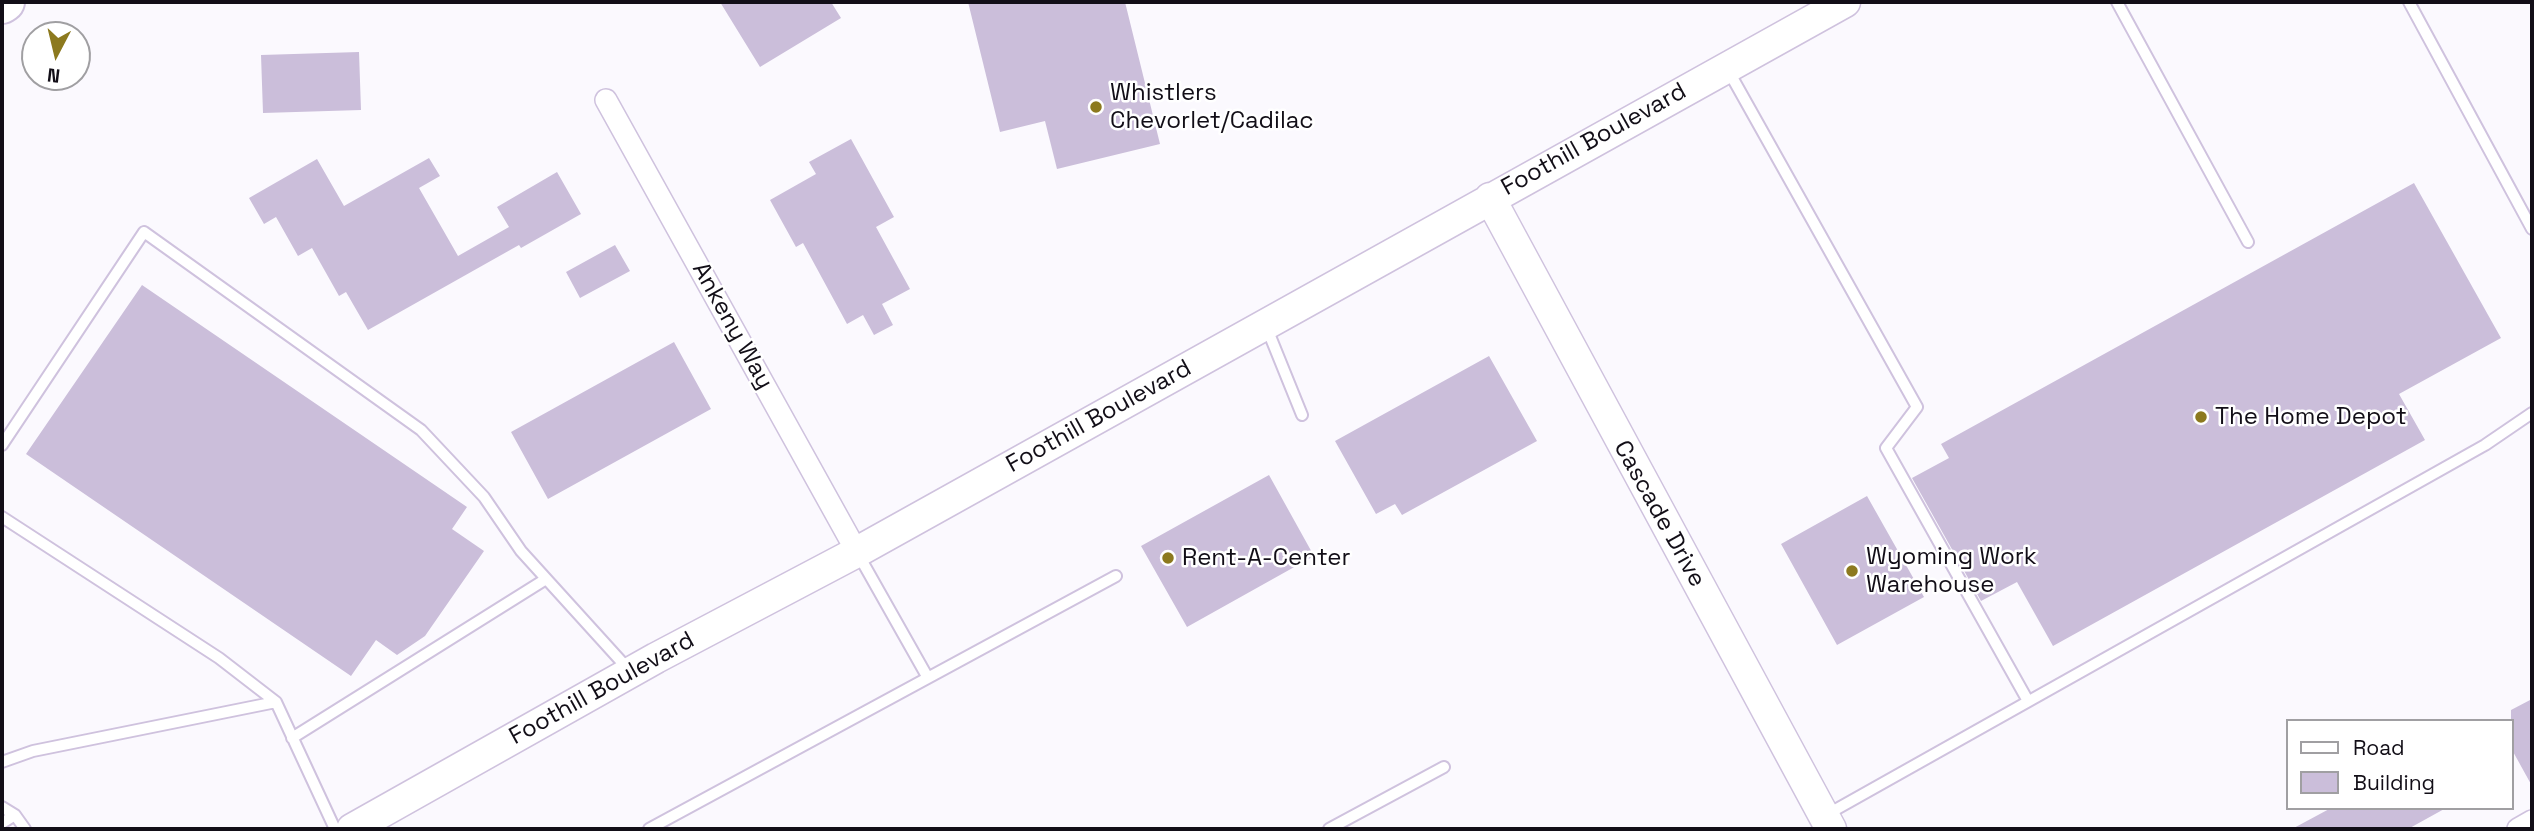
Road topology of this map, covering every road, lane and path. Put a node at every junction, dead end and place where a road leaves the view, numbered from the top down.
1 (1845, 2) edge
2 (2117, 2) edge
3 (2409, 2) edge
4 (1726, 67) junction
5 (606, 100) dead end
6 (1490, 198) junction
7 (2532, 229) edge
8 (2248, 242) dead end
9 (1265, 324) junction
10 (2532, 413) edge
11 (1302, 415) dead end
12 (2, 445) edge
13 (2, 517) edge
14 (857, 552) junction
15 (1116, 576) dead end
16 (546, 579) junction
17 (631, 672) junction
18 (928, 678) junction
19 (2028, 701) junction
20 (276, 702) junction
21 (292, 738) junction
22 (2, 762) edge
23 (1444, 767) dead end
24 (2, 807) edge
25 (15, 815) junction
26 (2532, 821) edge
27 (2, 823) edge
28 (1827, 823) edge
29 (25, 829) edge
30 (350, 829) edge
31 (649, 829) edge
32 (1329, 829) edge
33 (2518, 829) edge

1 - 4 street, Foothill Boulevard
2 - 8 lane
3 - 7 lane
4 - 6 street, Foothill Boulevard
4 - 19 lane
5 - 14 street, Ankeny Way
6 - 9 street, Foothill Boulevard
6 - 28 street, Cascade Drive
9 - 11 lane
9 - 14 street, Foothill Boulevard
10 - 19 lane
12 - 16 lane
13 - 20 lane
14 - 17 street, Foothill Boulevard
14 - 18 lane
15 - 18 lane
16 - 17 lane
16 - 21 lane
17 - 30 street, Foothill Boulevard
18 - 31 lane
19 - 28 lane
20 - 21 lane
20 - 22 lane
21 - 30 lane
23 - 32 lane
24 - 25 lane
25 - 27 lane
25 - 29 lane
26 - 33 street

